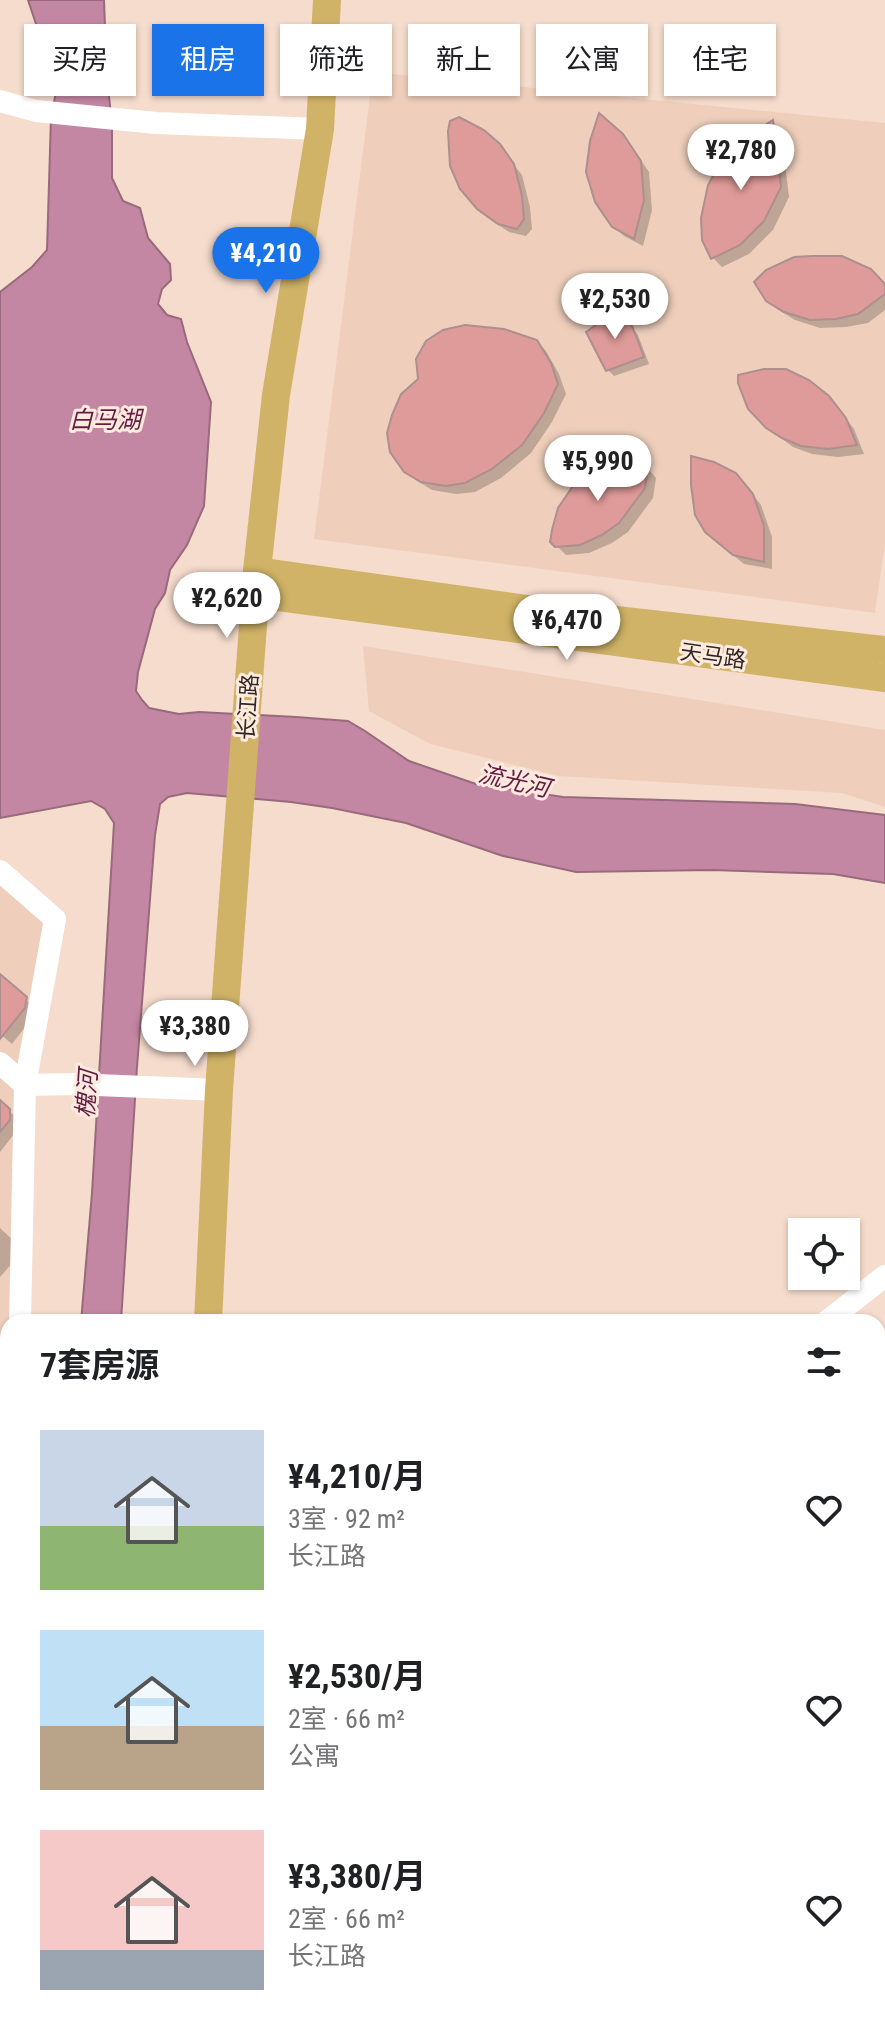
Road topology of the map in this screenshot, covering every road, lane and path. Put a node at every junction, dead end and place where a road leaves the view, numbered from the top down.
1 (327, 0) edge
2 (0, 101) edge
3 (320, 129) junction
4 (257, 582) junction
5 (885, 650) edge
6 (885, 678) edge
7 (0, 871) edge
8 (0, 1063) edge
9 (25, 1085) junction
10 (219, 1090) junction
11 (885, 1276) edge
12 (20, 1314) edge
13 (208, 1314) edge
14 (836, 1314) edge

1 - 3 main road, 长江路
2 - 3 street
3 - 4 main road, 长江路
4 - 5 main road, 天马路
4 - 6 main road, 天马路
4 - 10 main road, 长江路
7 - 9 street
8 - 9 street
9 - 10 street
9 - 12 street
10 - 13 main road, 长江路
11 - 14 street

